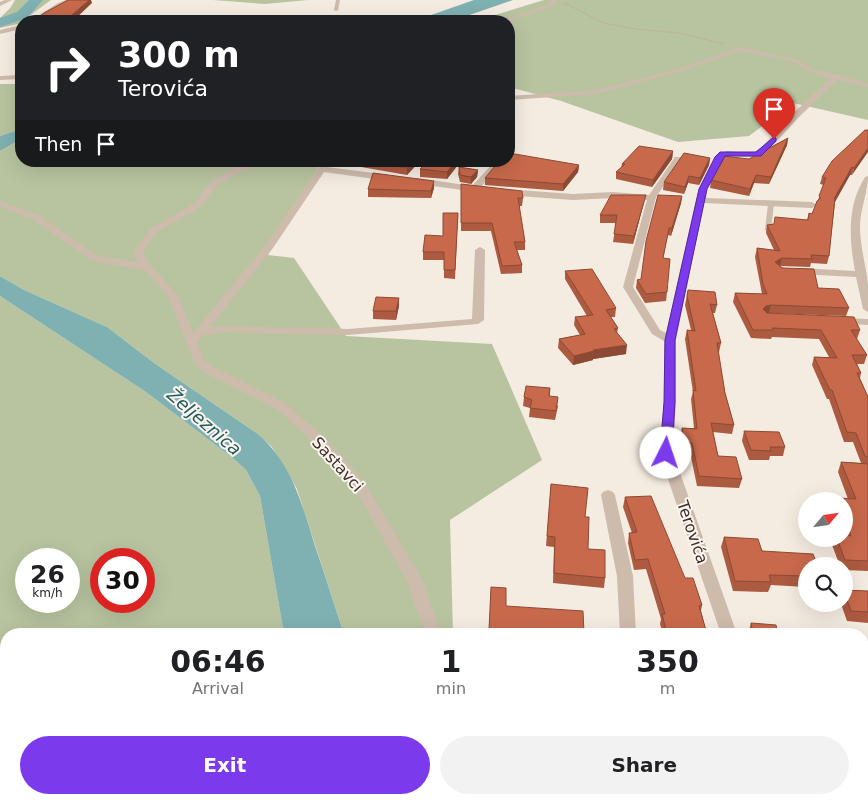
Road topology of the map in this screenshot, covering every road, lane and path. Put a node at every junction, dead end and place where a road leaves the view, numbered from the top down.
1 (9, 0) edge
2 (71, 0) edge
3 (338, 0) edge
4 (555, 0) edge
5 (563, 0) edge
6 (0, 4) edge
7 (336, 10) dead end
8 (43, 15) edge
9 (515, 17) edge
10 (15, 28) edge
11 (0, 32) edge
12 (741, 48) junction
13 (15, 77) edge
14 (0, 78) edge
15 (836, 78) junction
16 (868, 85) edge
17 (515, 98) edge
18 (678, 159) edge
19 (250, 167) edge
20 (324, 167) edge
21 (335, 167) edge
22 (494, 167) edge
23 (416, 174) dead end
24 (396, 179) edge
25 (868, 179) edge
26 (474, 189) junction
27 (652, 198) junction
28 (700, 200) junction
29 (0, 204) edge
30 (771, 204) junction
31 (812, 205) dead end
32 (768, 230) edge
33 (480, 250) dead end
34 (146, 266) junction
35 (788, 271) edge
36 (861, 274) junction
37 (868, 309) edge
38 (829, 321) edge
39 (868, 322) edge
40 (196, 336) junction
41 (670, 340) junction
42 (608, 495) dead end
43 (431, 628) edge
44 (628, 628) edge
45 (727, 628) edge

1 - 6 street
2 - 8 street
3 - 7 lane
4 - 9 street
5 - 12 path
10 - 11 street
12 - 15 street
12 - 17 street
13 - 14 street
15 - 16 street
15 - 28 street, Terovića
18 - 27 street
19 - 34 street
20 - 40 street
21 - 24 street
22 - 26 street
23 - 26 street
25 - 36 street
26 - 27 street
27 - 41 street
28 - 30 street
28 - 41 street, Terovića
29 - 34 street
30 - 31 street
30 - 32 lane
33 - 40 street
34 - 40 street, Sastavci
35 - 36 street
36 - 37 street
38 - 39 street
40 - 43 street, Sastavci
41 - 45 street, Terovića
42 - 44 street

